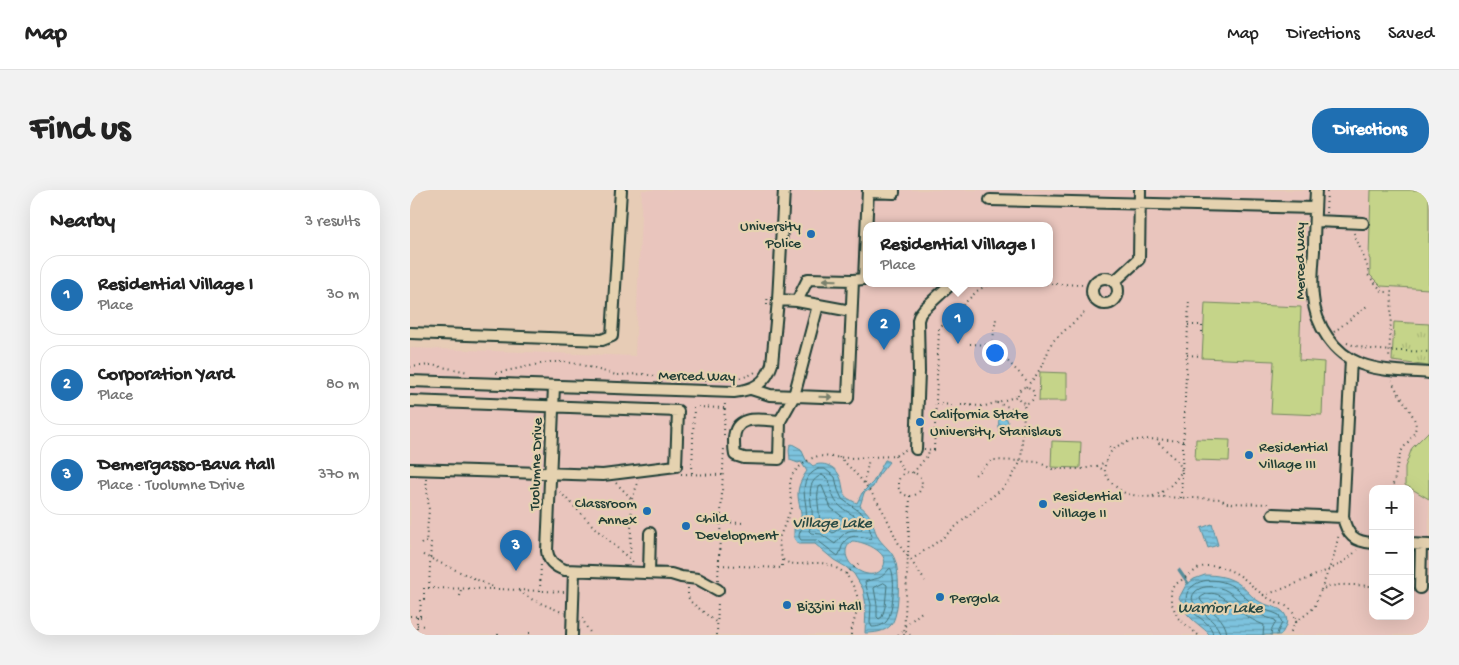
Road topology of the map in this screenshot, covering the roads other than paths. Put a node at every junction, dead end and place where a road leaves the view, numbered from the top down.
1 (621, 190) edge
2 (784, 190) edge
3 (894, 190) edge
4 (1140, 190) edge
5 (1316, 190) edge
6 (868, 191) edge
7 (990, 200) dead end
8 (1140, 204) junction
9 (1315, 208) junction
10 (1315, 221) junction
11 (867, 222) edge
12 (1363, 223) dead end
13 (853, 280) junction
14 (863, 280) edge
15 (1114, 282) dead end
16 (948, 287) edge
17 (778, 300) junction
18 (797, 301) junction
19 (818, 305) junction
20 (852, 311) junction
21 (410, 332) edge
22 (1351, 359) junction
23 (1429, 373) edge
24 (410, 381) edge
25 (554, 386) junction
26 (751, 389) junction
27 (794, 396) junction
28 (410, 401) edge
29 (553, 406) junction
30 (780, 421) junction
31 (916, 449) dead end
32 (410, 470) edge
33 (550, 478) junction
34 (1273, 509) road end
35 (1343, 517) junction
36 (650, 533) dead end
37 (1369, 542) edge
38 (1425, 545) edge
39 (574, 571) junction
40 (649, 573) junction
41 (1420, 588) dead end
42 (718, 590) road end
43 (572, 635) edge

1 - 21 street
2 - 17 street, Merced Way
3 - 6 street
4 - 8 street
5 - 9 street, Merced Way
6 - 11 street
7 - 8 street
8 - 9 street
8 - 15 street
9 - 10 street, Merced Way
10 - 12 street
10 - 22 street, Merced Way
13 - 14 street
13 -> 18 street
13 - 20 street
16 - 31 street
17 - 18 street
17 - 26 street, Merced Way
18 - 19 street
19 - 20 street
19 - 27 street
27 -> 20 street
22 - 23 street, Merced Way
22 - 35 street
24 - 25 street, Merced Way
25 - 26 street, Merced Way
25 - 29 street, Tuolumne Drive
26 - 27 street
27 - 30 street
28 - 29 street
29 - 33 street, Tuolumne Drive
29 - 33 street
30 - 30 street
32 - 33 street
33 - 39 street, Tuolumne Drive
34 - 35 street
35 - 37 street
36 - 40 street
38 - 41 street
39 - 40 street, Tuolumne Drive
39 - 43 street
40 - 42 street, Tuolumne Drive

